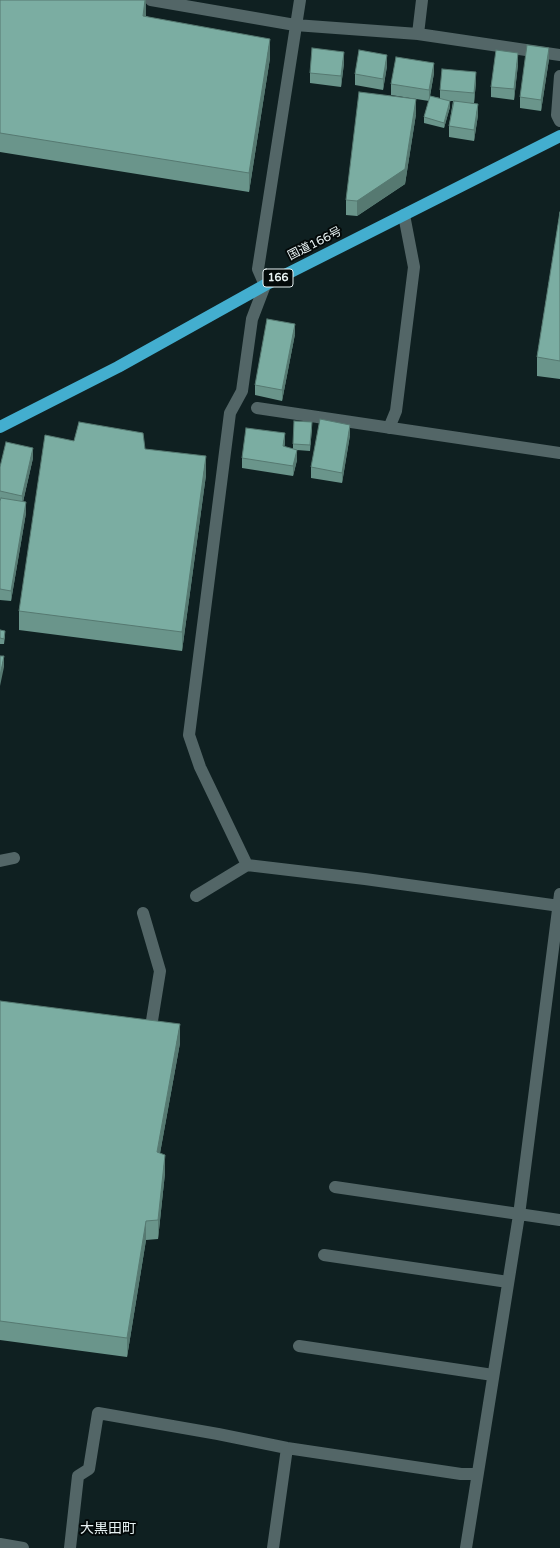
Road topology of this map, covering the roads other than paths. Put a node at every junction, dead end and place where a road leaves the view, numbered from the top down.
1 (151, 0) edge
2 (300, 0) edge
3 (422, 0) edge
4 (296, 25) junction
5 (418, 34) junction
6 (560, 56) edge
7 (560, 76) edge
8 (560, 121) edge
9 (560, 136) edge
10 (404, 215) junction
11 (265, 285) junction
12 (258, 408) dead end
13 (0, 427) edge
14 (389, 428) junction
15 (560, 453) edge
16 (14, 858) dead end
17 (0, 861) edge
18 (247, 865) junction
19 (560, 894) edge
20 (196, 896) dead end
21 (559, 907) edge
22 (143, 913) dead end
23 (134, 1031) edge
24 (335, 1187) dead end
25 (519, 1215) junction
26 (560, 1220) edge
27 (324, 1255) dead end
28 (508, 1282) junction
29 (299, 1346) dead end
30 (493, 1375) junction
31 (287, 1448) junction
32 (476, 1474) junction
33 (0, 1544) edge
34 (23, 1548) edge
35 (70, 1548) edge
36 (273, 1548) edge
37 (466, 1548) edge

1 - 4 street
2 - 4 street
3 - 5 street
4 - 5 street
4 - 11 street
5 - 6 street
7 - 8 street
9 - 10 highway, 国道166号 / 166
10 - 11 highway, 国道166号 / 166
10 - 14 street
11 - 13 highway, 国道166号 / 166
11 - 18 street
12 - 14 street
14 - 15 street
16 - 17 street
18 - 20 street
18 - 21 street
19 - 21 street
21 - 25 street
22 - 23 street
24 - 25 street
25 - 26 street
25 - 28 street
27 - 28 street
28 - 30 street
29 - 30 street
30 - 32 street
31 - 32 street
31 - 35 street
31 - 36 street
32 - 37 street
33 - 34 street

